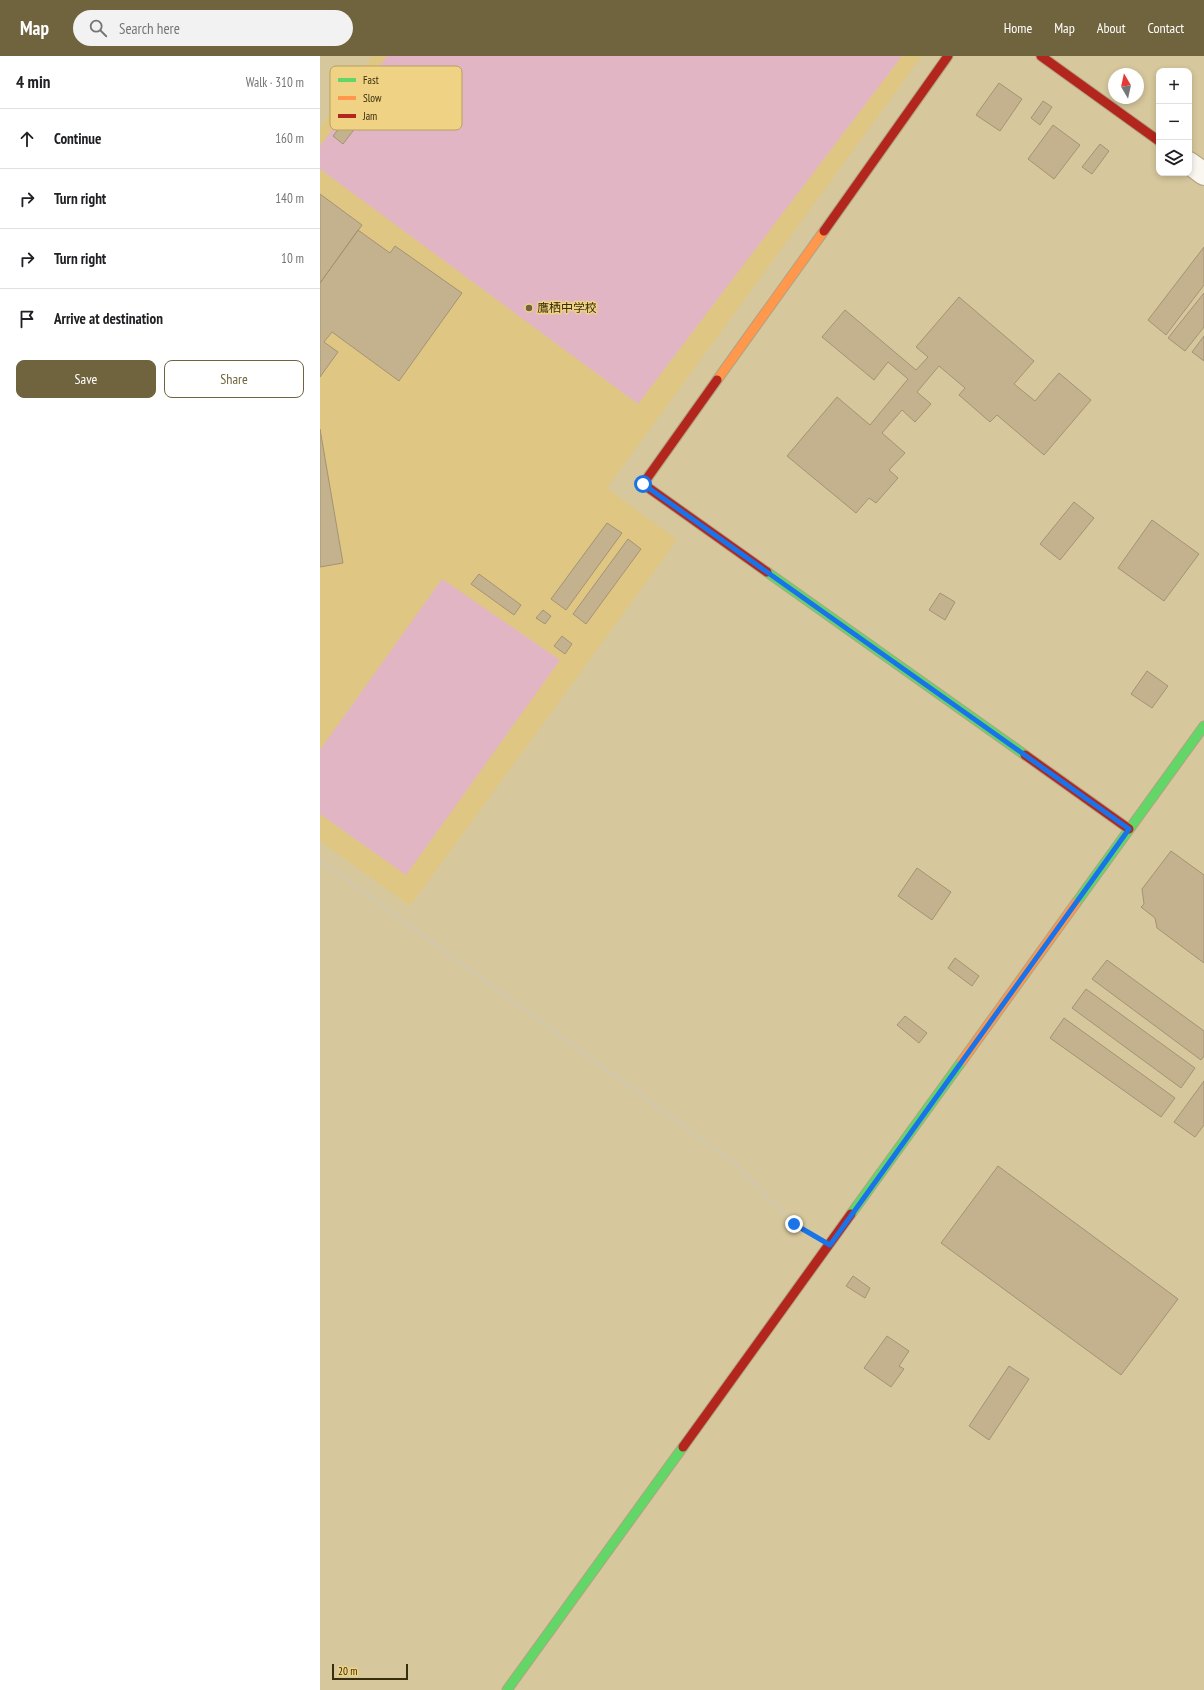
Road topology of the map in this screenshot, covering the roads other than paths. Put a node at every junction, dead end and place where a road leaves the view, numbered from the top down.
1 (948, 56) edge
2 (1041, 56) edge
3 (1158, 140) edge
4 (1192, 165) edge
5 (1204, 174) edge
6 (1204, 726) edge
7 (1129, 829) junction
8 (507, 1690) edge

1 - 7 street
2 - 3 street
4 - 5 street
6 - 7 street
7 - 8 street

